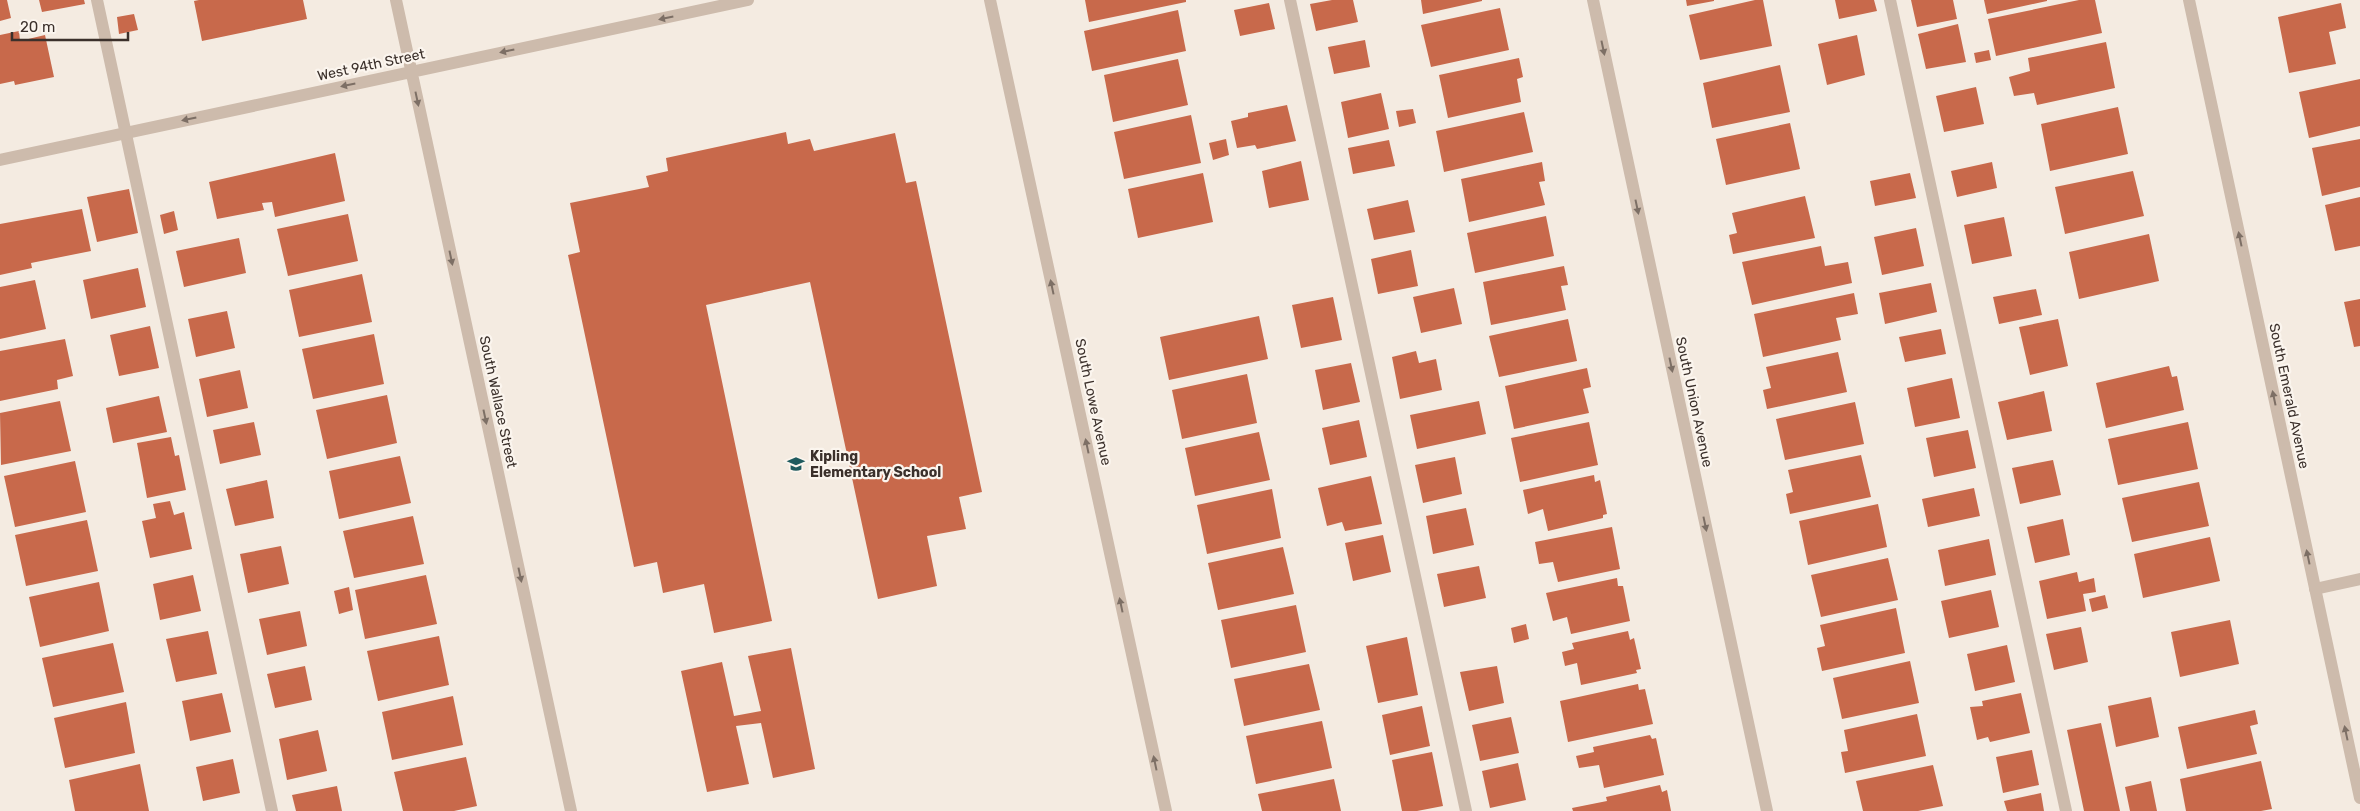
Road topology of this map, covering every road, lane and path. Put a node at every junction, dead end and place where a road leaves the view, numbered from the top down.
1 (97, 0) edge
2 (396, 0) edge
3 (748, 0) edge
4 (990, 0) edge
5 (1290, 0) edge
6 (1593, 0) edge
7 (1890, 0) edge
8 (2189, 0) edge
9 (699, 5) edge
10 (411, 72) junction
11 (126, 133) junction
12 (0, 160) edge
13 (2360, 579) edge
14 (2315, 589) junction
15 (2360, 798) edge
16 (272, 811) edge
17 (571, 811) edge
18 (1166, 811) edge
19 (1466, 811) edge
20 (1767, 811) edge
21 (2066, 811) edge

1 - 11 street
2 - 10 street, South Wallace Street
3 - 9 street, West 94th Street
18 -> 4 street, South Lowe Avenue
5 - 19 street
6 -> 20 street, South Union Avenue
7 - 21 street
14 -> 8 street, South Emerald Avenue
9 -> 10 street, West 94th Street
10 -> 11 street, West 94th Street
10 -> 17 street, South Wallace Street
11 - 12 street, West 94th Street
11 - 16 street
13 - 14 street
15 -> 14 street, South Emerald Avenue

